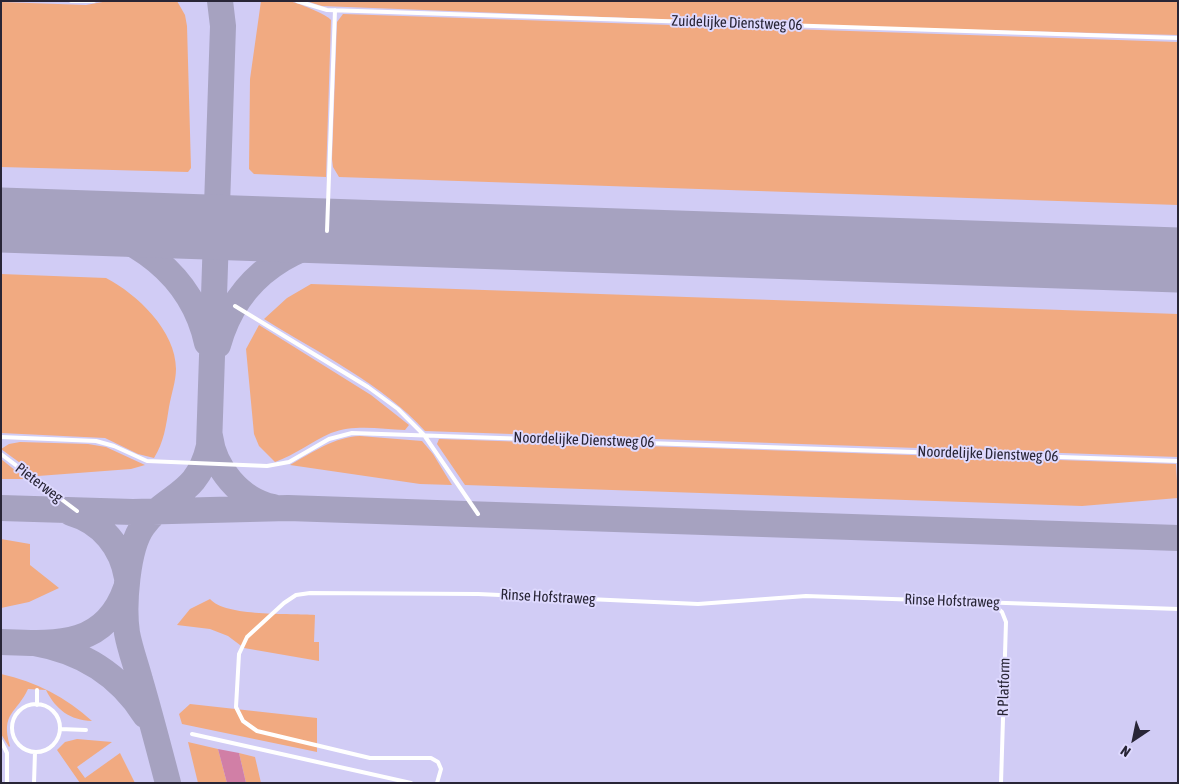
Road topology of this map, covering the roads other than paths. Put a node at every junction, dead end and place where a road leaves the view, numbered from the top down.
1 (71, 1) edge
2 (94, 1) edge
3 (297, 1) edge
4 (335, 10) junction
5 (1178, 38) edge
6 (327, 231) dead end
7 (235, 306) dead end
8 (424, 435) junction
9 (1, 437) edge
10 (1, 454) edge
11 (1178, 460) edge
12 (77, 511) dead end
13 (478, 514) dead end
14 (986, 602) junction
15 (1178, 609) edge
16 (37, 690) dead end
17 (37, 705) junction
18 (60, 729) junction
19 (86, 730) dead end
20 (192, 734) dead end
21 (1, 741) edge
22 (35, 752) junction
23 (7, 783) edge
24 (34, 783) edge
25 (411, 783) edge
26 (437, 783) edge
27 (1001, 783) edge

1 - 2 lane
3 - 4 lane, Zuidelijke Dienstweg 06
4 - 5 lane, Zuidelijke Dienstweg 06
4 - 6 lane
7 - 8 lane
8 - 9 lane, Noordelijke Dienstweg 06
8 - 11 lane, Noordelijke Dienstweg 06
8 - 13 lane
10 - 12 lane, Pieterweg
14 - 15 lane, Rinse Hofstraweg
14 - 26 lane, Rinse Hofstraweg
14 - 27 lane, R Platform
16 - 17 lane
17 - 18 lane
17 - 22 lane
18 - 19 lane
18 - 22 lane
20 - 25 lane
21 - 23 lane
22 - 24 lane

